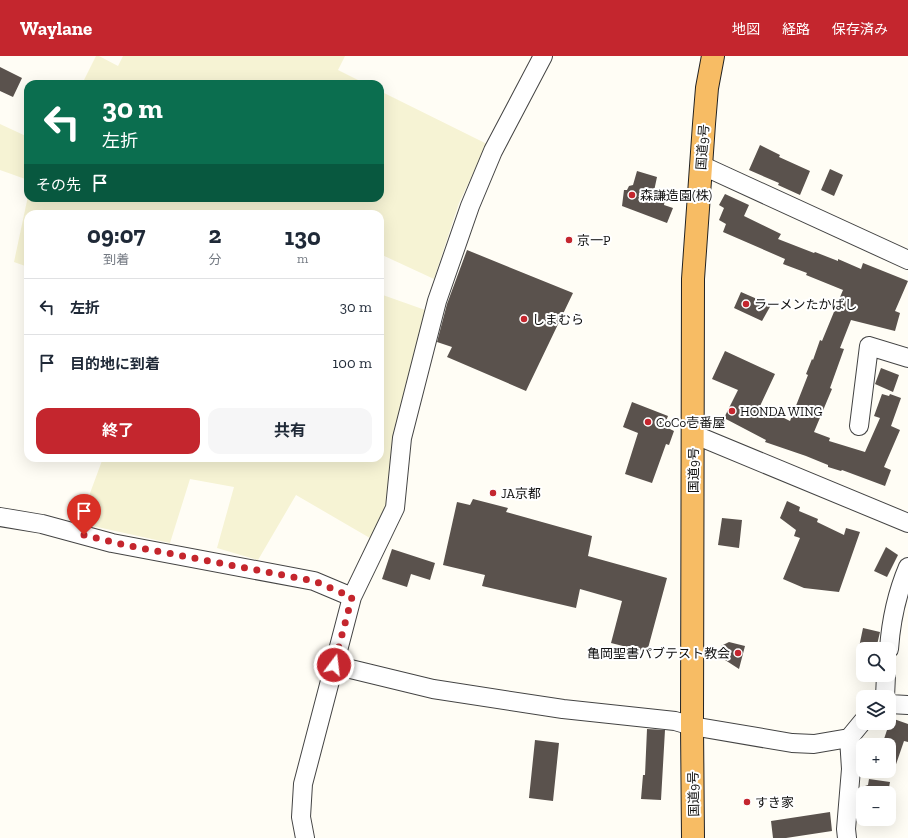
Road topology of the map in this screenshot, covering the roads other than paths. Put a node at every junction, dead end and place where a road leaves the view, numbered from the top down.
1 (543, 56) edge
2 (713, 56) edge
3 (701, 164) junction
4 (908, 260) edge
5 (908, 358) edge
6 (859, 426) dead end
7 (693, 434) junction
8 (0, 517) edge
9 (908, 523) edge
10 (908, 567) edge
11 (352, 597) junction
12 (889, 642) edge
13 (334, 665) junction
14 (896, 704) edge
15 (908, 705) edge
16 (692, 726) junction
17 (856, 730) edge
18 (849, 738) junction
19 (305, 838) edge
20 (693, 838) edge
21 (847, 838) edge

1 - 11 street
2 - 3 highway, 国道9号
3 - 4 street
3 - 7 highway, 国道9号
5 - 6 street
7 - 9 street
7 - 16 highway, 国道9号
8 - 11 street
10 - 12 street
11 - 13 street
13 - 16 street
13 - 19 street
14 - 15 street
16 - 18 street
16 - 20 highway, 国道9号
17 - 18 street
18 - 21 street

